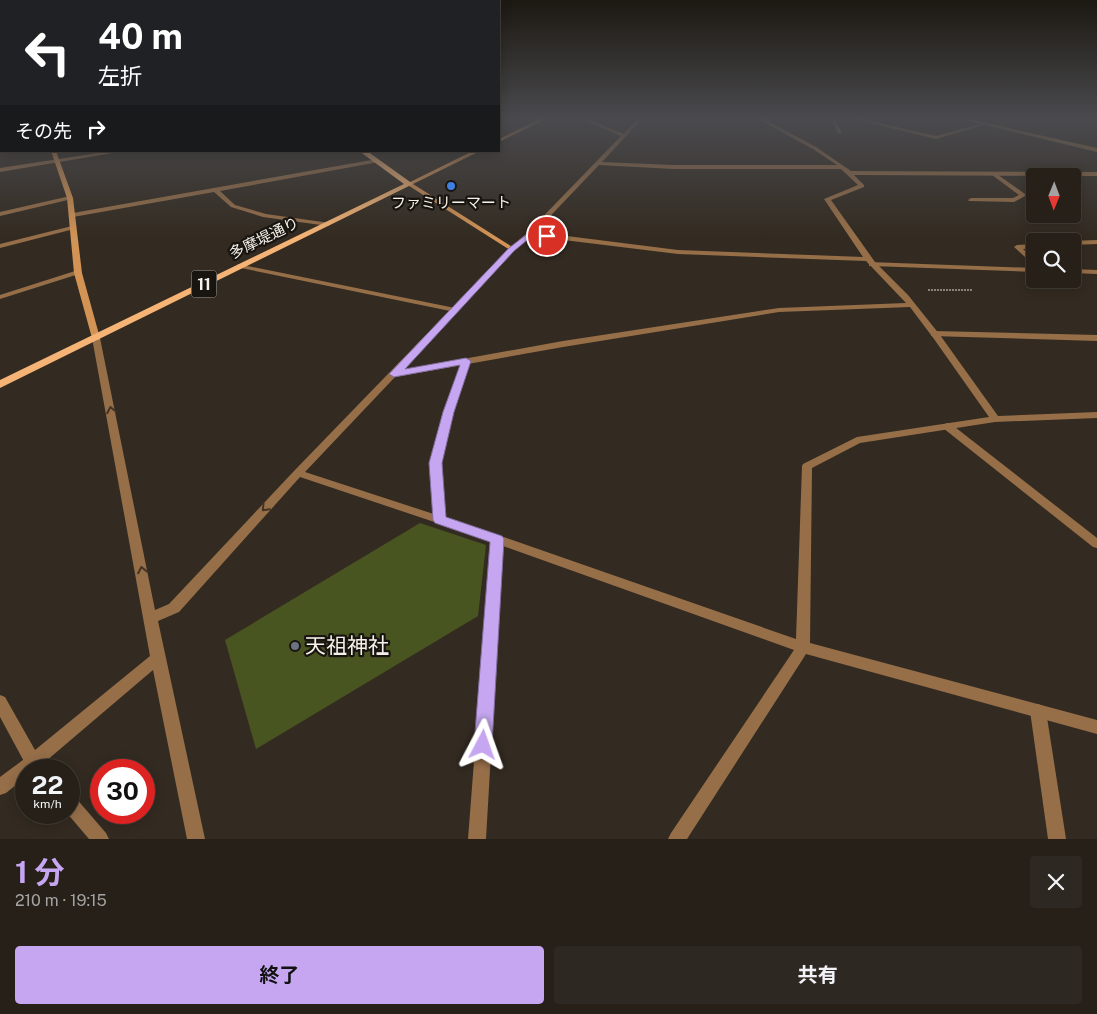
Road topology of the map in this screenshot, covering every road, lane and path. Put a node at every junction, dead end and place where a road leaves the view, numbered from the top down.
1 (57, 158) edge
2 (77, 158) edge
3 (373, 158) edge
4 (463, 158) edge
5 (605, 158) edge
6 (830, 158) edge
7 (58, 161) junction
8 (377, 161) junction
9 (600, 164) junction
10 (842, 167) junction
11 (0, 170) edge
12 (851, 173) junction
13 (994, 174) junction
14 (1097, 174) edge
15 (409, 184) junction
16 (215, 189) junction
17 (70, 198) junction
18 (971, 200) dead end
19 (0, 214) edge
20 (73, 215) junction
21 (328, 224) junction
22 (72, 228) junction
23 (531, 234) junction
24 (1097, 242) edge
25 (1081, 243) edge
26 (0, 246) edge
27 (1026, 246) edge
28 (512, 249) junction
29 (1026, 256) edge
30 (870, 262) junction
31 (241, 266) junction
32 (1026, 270) edge
33 (1081, 271) edge
34 (1097, 272) edge
35 (78, 274) junction
36 (0, 297) edge
37 (911, 305) junction
38 (455, 310) junction
39 (934, 334) junction
40 (96, 338) junction
41 (1097, 338) edge
42 (466, 361) junction
43 (394, 374) junction
44 (0, 384) edge
45 (1097, 415) edge
46 (995, 419) junction
47 (947, 426) junction
48 (298, 473) junction
49 (440, 520) junction
50 (497, 539) junction
51 (1097, 544) edge
52 (151, 618) junction
53 (803, 648) junction
54 (158, 658) junction
55 (0, 702) edge
56 (1038, 711) junction
57 (1097, 727) edge
58 (32, 759) edge
59 (44, 759) edge
60 (15, 778) edge
61 (0, 787) edge
62 (80, 816) edge
63 (100, 839) edge
64 (196, 839) edge
65 (477, 839) edge
66 (677, 839) edge
67 (1057, 839) edge

1 - 7 street
2 - 7 street
3 - 8 main road
4 - 15 street
5 - 9 street
6 - 10 street
7 - 11 street
7 - 17 street
8 - 15 main road
8 - 16 street
9 - 10 street
9 - 23 street
10 - 12 street
12 - 13 street
12 - 30 street
13 - 14 street
13 - 18 street
15 - 21 main road, 多摩堤通り / 11
15 - 28 street
16 - 20 street
16 - 21 street
17 - 19 street
17 - 20 street
20 - 22 street
21 - 31 main road, 多摩堤通り / 11
22 - 26 street
22 - 35 street
23 - 28 street
23 - 30 street
24 - 25 street
27 - 29 street
28 - 38 street
30 - 32 street
30 - 37 street
31 - 38 street
31 - 40 main road, 多摩堤通り / 11
33 - 34 street
35 - 36 street
35 - 40 street
37 - 39 street
37 - 42 street
38 - 43 street
39 - 41 street
39 - 46 street
40 - 44 main road, 多摩堤通り / 11
52 -> 40 street
42 - 43 street
42 - 49 street
43 - 48 street
45 - 46 street
46 - 47 street
47 - 51 street
47 - 53 street
48 - 49 street
48 -> 52 street
49 - 50 street
50 - 53 street
50 - 65 street
52 - 54 street
53 - 56 street
53 - 66 street
54 - 59 street
54 - 64 street
55 - 58 street
56 - 57 street
56 - 67 street
60 - 61 street
62 - 63 street

